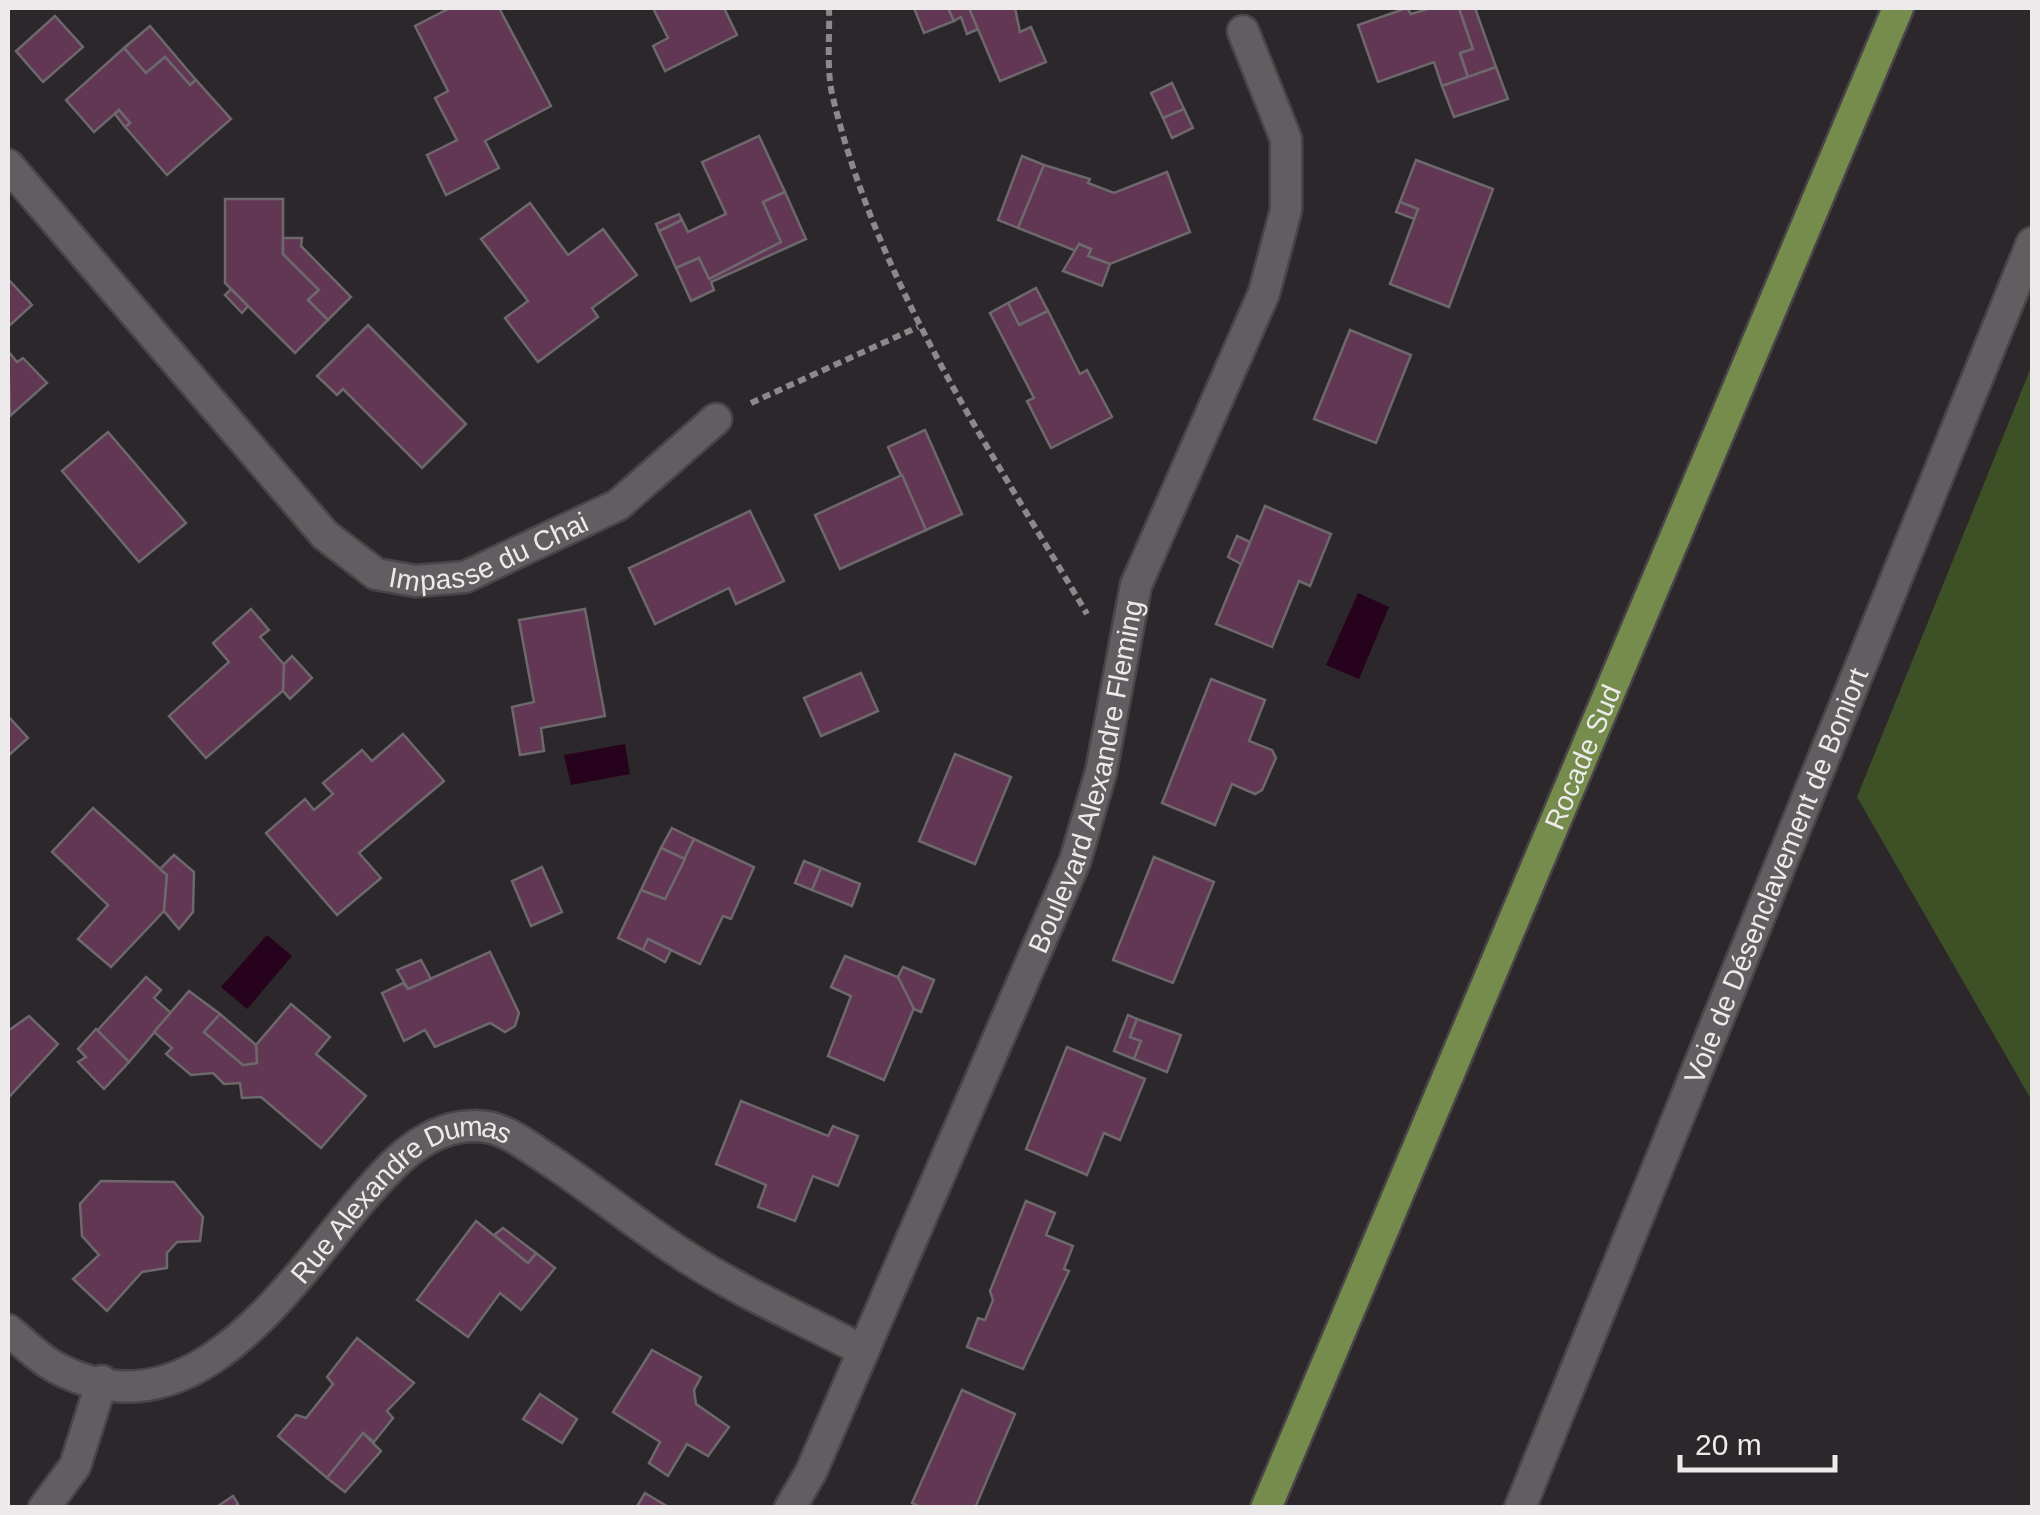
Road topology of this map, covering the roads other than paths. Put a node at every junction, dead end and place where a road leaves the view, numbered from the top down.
1 (1898, 8) edge
2 (1242, 31) dead end
3 (8, 165) edge
4 (2032, 243) edge
5 (716, 419) road end
6 (8, 1330) edge
7 (862, 1350) junction
8 (102, 1381) junction
9 (44, 1508) edge
10 (790, 1508) edge
11 (1266, 1508) edge
12 (1520, 1508) edge

1 - 11 main road, Rocade Sud
2 - 7 street, Boulevard Alexandre Fleming
3 - 5 street, Impasse du Chai
4 - 12 street, Voie de Désenclavement de Boniort
6 - 8 street, Rue Alexandre Dumas
7 - 8 street, Rue Alexandre Dumas
7 - 10 street, Boulevard Alexandre Fleming
8 - 9 street

